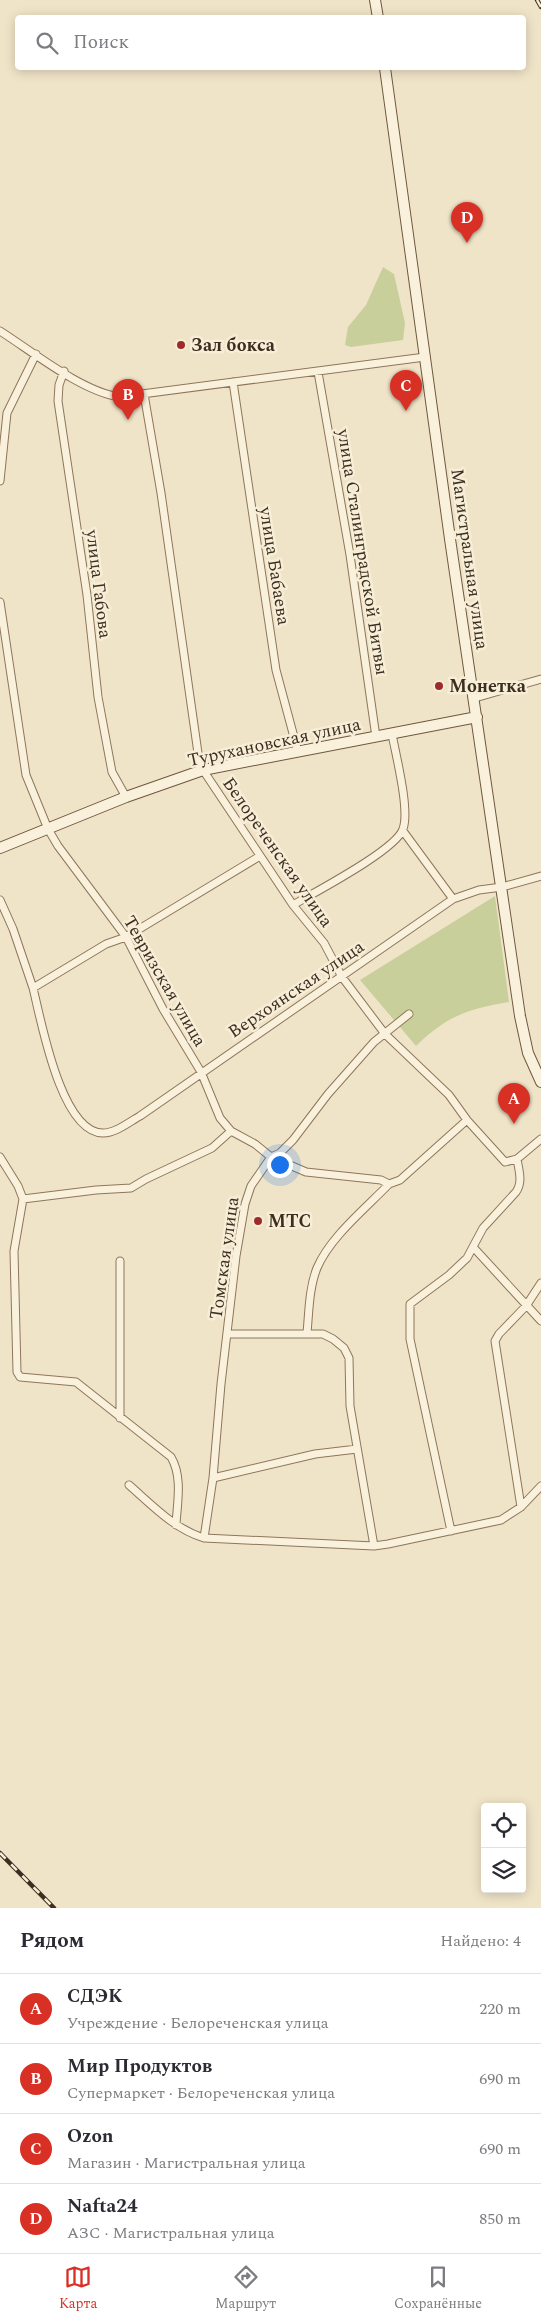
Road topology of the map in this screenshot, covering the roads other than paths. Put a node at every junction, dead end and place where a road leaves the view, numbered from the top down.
1 (375, 0) edge
2 (378, 15) edge
3 (385, 70) edge
4 (0, 331) edge
5 (36, 354) junction
6 (425, 356) junction
7 (64, 371) junction
8 (318, 372) junction
9 (233, 382) junction
10 (144, 394) junction
11 (0, 481) edge
12 (0, 602) edge
13 (541, 679) edge
14 (475, 698) junction
15 (477, 717) junction
16 (392, 734) junction
17 (376, 737) junction
18 (298, 752) junction
19 (203, 770) junction
20 (126, 797) junction
21 (48, 828) junction
22 (403, 831) junction
23 (0, 848) edge
24 (260, 856) junction
25 (541, 876) edge
26 (502, 887) junction
27 (453, 899) junction
28 (0, 900) edge
29 (293, 905) junction
30 (126, 937) junction
31 (342, 977) junction
32 (33, 988) junction
33 (409, 1014) dead end
34 (385, 1034) junction
35 (201, 1072) junction
36 (541, 1082) edge
37 (467, 1120) junction
38 (231, 1131) junction
39 (541, 1139) edge
40 (271, 1157) junction
41 (518, 1159) junction
42 (1, 1161) edge
43 (389, 1184) junction
44 (23, 1200) junction
45 (474, 1248) junction
46 (120, 1261) dead end
47 (541, 1283) edge
48 (526, 1306) junction
49 (541, 1322) edge
50 (307, 1333) junction
51 (228, 1334) junction
52 (120, 1418) junction
53 (357, 1449) junction
54 (213, 1478) junction
55 (129, 1485) dead end
56 (541, 1486) edge
57 (521, 1507) junction
58 (176, 1525) junction
59 (451, 1531) junction
60 (204, 1538) junction
61 (374, 1546) junction

1 - 2 main road
3 - 6 main road, Магистральная улица
4 - 5 street
5 - 7 street
5 - 11 street
6 - 8 street
6 - 14 main road, Магистральная улица
7 - 10 street
7 - 20 street, улица Габова
8 - 9 street
8 - 17 street, улица Сталинградской Битвы
9 - 10 street
9 - 18 street, улица Бабаева
10 - 19 street, Белореченская улица
12 - 21 street, Тевризская улица
13 - 14 street
14 - 15 main road, Магистральная улица
15 - 16 main road, Турухановская улица
15 - 26 main road, Магистральная улица
16 - 17 main road, Турухановская улица
16 - 22 street
17 - 18 main road, Турухановская улица
18 - 19 main road, Турухановская улица
19 - 20 main road, Турухановская улица
19 - 24 street, Белореченская улица
20 - 21 main road, Турухановская улица
21 - 23 main road, Турухановская улица
21 - 30 street, Тевризская улица
22 - 27 street
22 - 29 street
24 - 29 street, Белореченская улица
24 - 30 street
25 - 26 street
26 - 27 street, Верхоянская улица
26 - 36 main road, Магистральная улица
27 - 31 street, Верхоянская улица
28 - 32 street, Верхоянская улица
29 - 31 street, Белореченская улица
30 - 32 street
30 - 35 street, Тевризская улица
31 - 34 street, Белореченская улица
31 - 35 street, Верхоянская улица
32 - 35 street, Верхоянская улица
33 - 34 street, Томская улица
34 - 37 street, Белореченская улица
34 - 40 street, Томская улица
35 - 38 street, Тевризская улица
37 - 41 street, Белореченская улица
37 - 43 street
38 - 40 street, Тевризская улица
38 - 44 street
39 - 41 street
40 - 43 street, Тевризская улица
40 - 51 street, Томская улица
41 - 45 street
42 - 44 street
43 - 50 street
44 - 52 street
45 - 48 street
45 - 59 street
46 - 52 street
47 - 48 street
48 - 49 street
48 - 57 street
50 - 51 street
50 - 53 street
51 - 54 street, Томская улица
52 - 58 street
53 - 54 street
53 - 61 street
54 - 60 street, Томская улица
55 - 58 street
56 - 57 street
57 - 59 street
58 - 60 street
59 - 61 street
60 - 61 street

